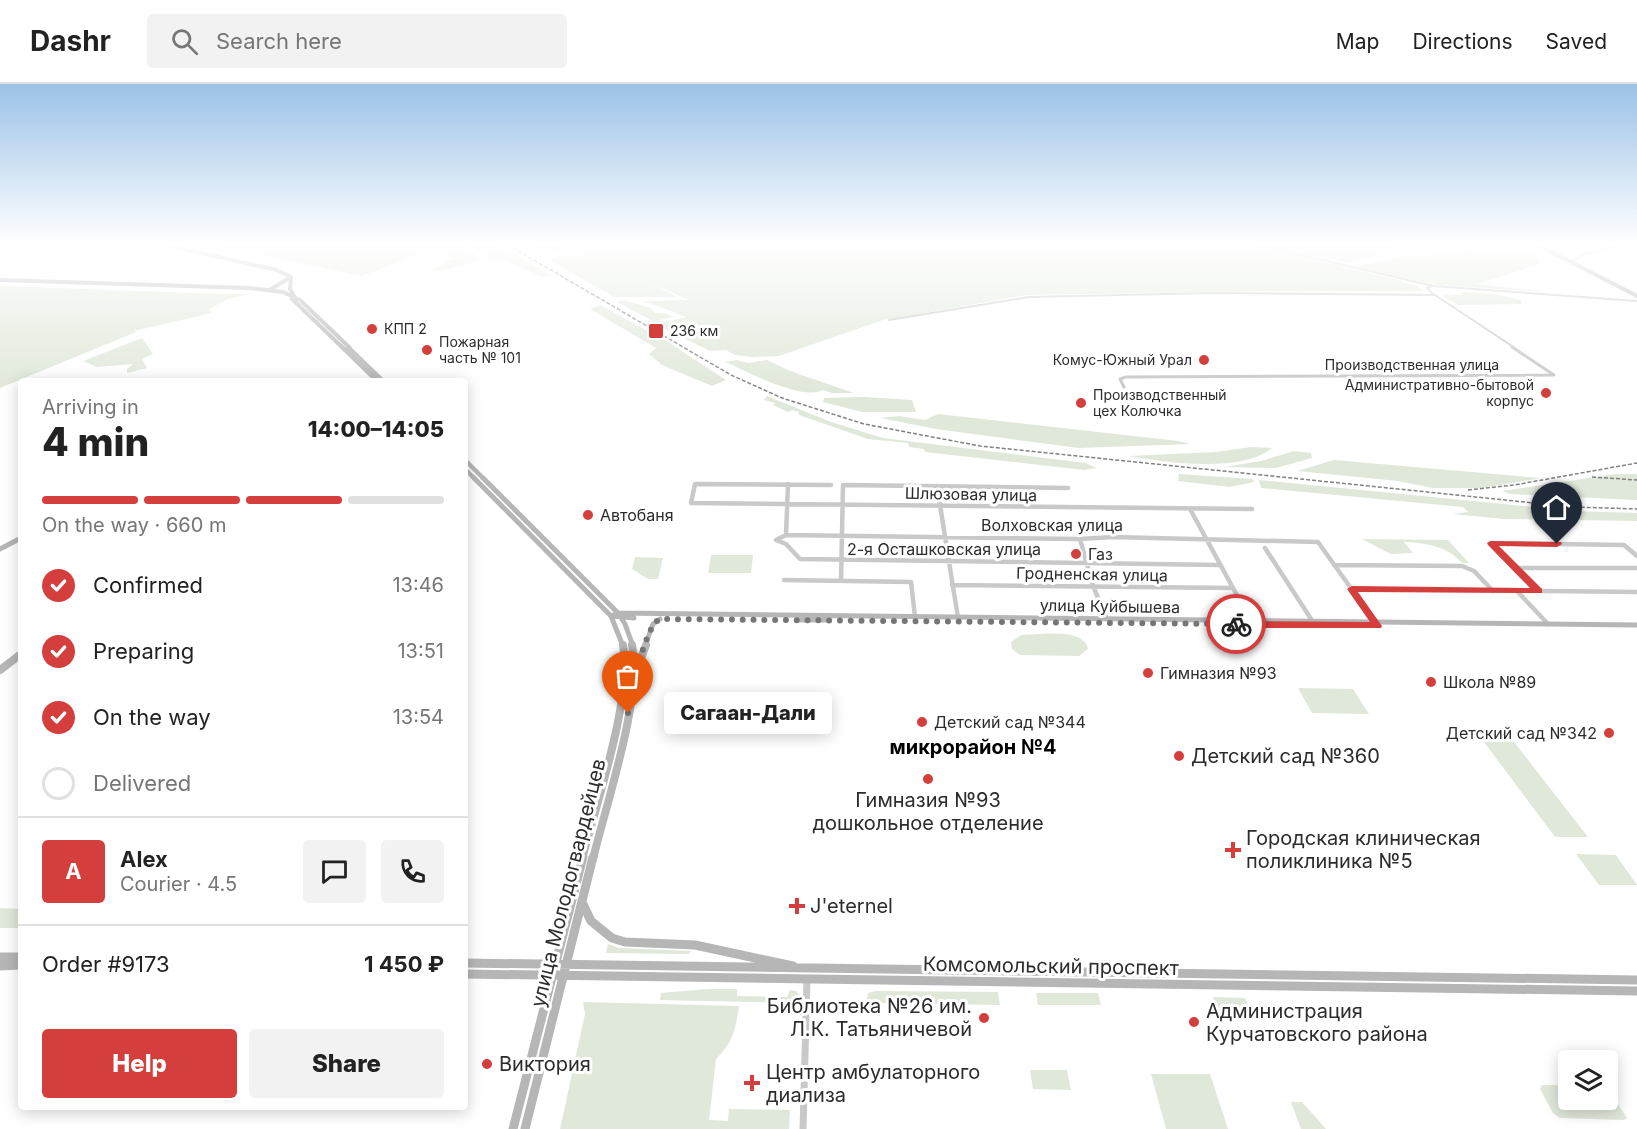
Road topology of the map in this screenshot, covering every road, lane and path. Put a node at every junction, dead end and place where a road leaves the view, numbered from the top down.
1 (277, 294) edge
2 (282, 294) edge
3 (1167, 294) edge
4 (1297, 294) edge
5 (1539, 294) edge
6 (1435, 295) joint
7 (295, 296) joint
8 (1637, 301) edge
9 (889, 320) dead end
10 (339, 341) junction
11 (359, 361) junction
12 (374, 378) edge
13 (379, 378) edge
14 (1124, 387) dead end
15 (468, 463) edge
16 (468, 472) edge
17 (788, 484) junction
18 (831, 485) dead end
19 (937, 486) junction
20 (1068, 488) dead end
21 (788, 504) junction
22 (843, 505) junction
23 (938, 506) junction
24 (1190, 509) junction
25 (1251, 509) dead end
26 (524, 524) junction
27 (786, 535) junction
28 (842, 536) junction
29 (944, 537) junction
30 (1080, 539) junction
31 (1205, 539) junction
32 (18, 540) edge
33 (1265, 548) dead end
34 (0, 549) edge
35 (1637, 556) edge
36 (841, 560) junction
37 (948, 561) junction
38 (1088, 562) junction
39 (1220, 565) junction
40 (1334, 565) junction
41 (1515, 568) junction
42 (1637, 568) edge
43 (783, 580) dead end
44 (841, 581) junction
45 (952, 585) junction
46 (1094, 586) junction
47 (1233, 588) junction
48 (1352, 589) junction
49 (1493, 591) junction
50 (1517, 591) junction
51 (1538, 591) junction
52 (1637, 592) edge
53 (617, 615) junction
54 (750, 617) junction
55 (915, 617) junction
56 (810, 618) junction
57 (660, 619) junction
58 (958, 620) junction
59 (1108, 621) junction
60 (1252, 623) junction
61 (1314, 623) junction
62 (1376, 624) junction
63 (1550, 626) junction
64 (1637, 627) edge
65 (18, 656) edge
66 (0, 670) edge
67 (635, 673) junction
68 (581, 901) junction
69 (0, 957) edge
70 (18, 957) edge
71 (468, 963) edge
72 (0, 967) edge
73 (18, 967) edge
74 (642, 967) junction
75 (807, 969) junction
76 (553, 970) junction
77 (566, 971) junction
78 (468, 974) edge
79 (599, 976) junction
80 (1637, 980) edge
81 (807, 985) junction
82 (1637, 992) edge
83 (513, 1129) edge
84 (525, 1129) edge
85 (803, 1129) edge

1 - 10 main road
2 - 7 main road
3 - 9 street
4 - 6 street
5 - 8 street
6 - 14 street, Производственная улица
7 - 10 main road
10 - 11 main road
11 - 12 main road
11 - 13 main road
15 - 26 main road, улица Молодогвардейцев
16 - 26 main road, улица Молодогвардейцев
17 - 18 street
17 - 21 street
17 - 21 street, Шлюзовая улица
19 - 20 street
19 - 22 street
19 - 23 street
21 - 22 street, Шлюзовая улица
21 - 27 street
22 - 23 street, Шлюзовая улица
22 - 28 street
23 - 24 street, Шлюзовая улица
23 - 29 street
24 - 25 street, Шлюзовая улица
24 - 31 street
26 - 53 main road, улица Молодогвардейцев
27 - 28 street, Волховская улица
27 - 36 street, 2-я Осташковская улица
28 - 29 street, Волховская улица
28 - 36 street
29 - 30 street, Волховская улица
29 - 37 street
30 - 31 street, Волховская улица
30 - 38 street
31 - 39 street
31 - 40 street, Волховская улица
32 - 34 main road
33 - 61 street
35 - 41 street
36 - 37 street, 2-я Осташковская улица
36 - 44 street
37 - 38 street, 2-я Осташковская улица
37 - 45 street
38 - 39 street, 2-я Осташковская улица
38 - 46 street
39 - 47 street
40 - 48 street
40 - 49 street
41 - 42 street
41 - 51 street
43 - 44 street
44 - 55 street
45 - 46 street, Гродненская улица
45 - 58 street
46 - 47 street, Гродненская улица
46 - 59 street
47 - 60 street
48 - 49 street
48 - 62 street
49 - 50 street
50 - 51 street
50 - 63 street
51 - 52 street
53 - 54 main road, улица Куйбышева
53 - 57 main road, улица Куйбышева
53 - 67 main road, улица Молодогвардейцев
53 - 76 main road, улица Молодогвардейцев
54 - 56 main road, улица Куйбышева
54 - 57 main road, улица Куйбышева
55 - 56 main road, улица Куйбышева
55 - 58 main road, улица Куйбышева
56 - 58 main road, улица Куйбышева
57 - 67 main road
58 - 59 main road, улица Куйбышева
59 - 60 main road, улица Куйбышева
60 - 61 main road, улица Куйбышева
61 - 62 main road, улица Куйбышева
62 - 63 main road, улица Куйбышева
63 - 64 main road, улица Куйбышева
65 - 66 main road
67 - 68 main road, улица Молодогвардейцев
68 - 75 main road
68 - 77 main road, улица Молодогвардейцев
69 - 70 main road
71 - 76 main road, Комсомольский проспект
72 - 73 main road
74 - 75 main road, Комсомольский проспект
74 - 77 main road, Комсомольский проспект
74 - 79 main road
75 - 80 main road, Комсомольский проспект
76 - 77 main road, Комсомольский проспект
76 - 78 main road, Комсомольский проспект
76 - 83 main road, улица Молодогвардейцев
77 - 79 main road, Комсомольский проспект
77 - 84 main road, улица Молодогвардейцев
79 - 81 main road, Комсомольский проспект
81 - 82 main road, Комсомольский проспект
81 - 85 street

